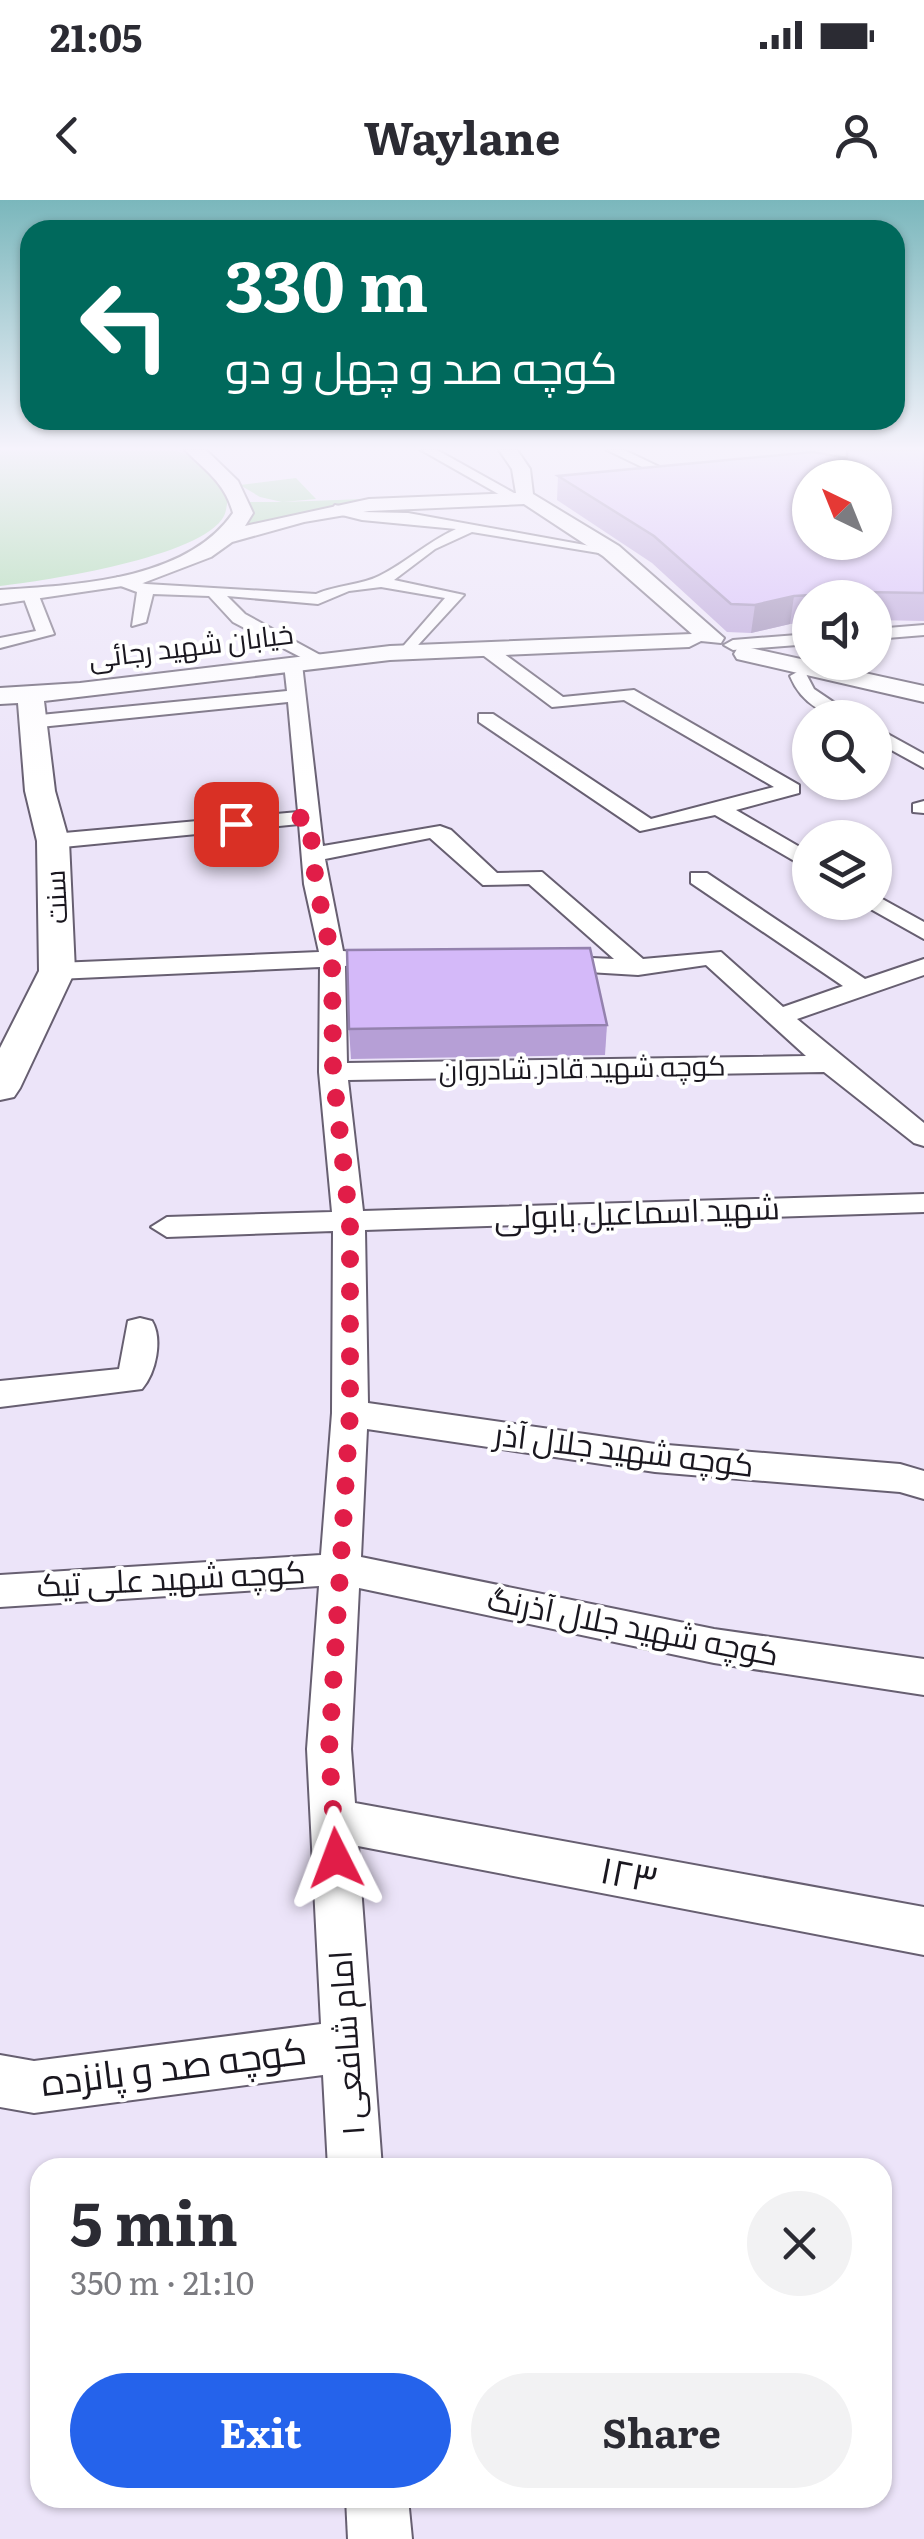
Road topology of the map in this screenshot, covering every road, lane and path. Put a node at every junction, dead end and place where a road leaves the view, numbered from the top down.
1 (185, 559) edge
2 (413, 559) edge
3 (621, 559) edge
4 (118, 582) junction
5 (381, 582) junction
6 (146, 589) junction
7 (213, 591) junction
8 (31, 596) junction
9 (0, 597) edge
10 (138, 622) dead end
11 (924, 630) edge
12 (892, 633) edge
13 (792, 641) edge
14 (0, 643) edge
15 (715, 647) junction
16 (486, 648) junction
17 (408, 652) junction
18 (302, 673) junction
19 (873, 683) junction
20 (802, 684) junction
21 (924, 694) edge
22 (824, 700) edge
23 (20, 704) edge
24 (559, 704) junction
25 (892, 743) edge
26 (924, 762) edge
27 (720, 809) junction
28 (309, 817) junction
29 (53, 841) junction
30 (792, 852) edge
31 (314, 855) junction
32 (699, 878) dead end
33 (892, 912) edge
34 (924, 932) edge
35 (332, 957) junction
36 (390, 959) edge
37 (523, 963) edge
38 (638, 967) junction
39 (924, 967) edge
40 (57, 971) junction
41 (862, 988) junction
42 (778, 1016) junction
43 (831, 1064) junction
44 (333, 1072) junction
45 (0, 1088) edge
46 (924, 1138) edge
47 (924, 1202) edge
48 (350, 1223) junction
49 (167, 1228) dead end
50 (140, 1329) dead end
51 (0, 1394) edge
52 (350, 1413) junction
53 (916, 1479) edge
54 (342, 1569) junction
55 (0, 1591) edge
56 (924, 1678) edge
57 (333, 1820) junction
58 (924, 1931) edge
59 (347, 2046) junction
60 (0, 2080) edge
61 (354, 2158) edge
62 (378, 2508) edge
63 (380, 2539) edge

1 - 4 main road
2 - 5 street
3 - 15 main road
4 - 6 street
4 - 8 main road
5 - 7 street
5 - 17 street
6 - 7 street
6 - 10 street
7 - 18 street
8 - 9 main road
8 - 14 street
11 - 12 street
13 - 15 street
15 - 16 main road, خیابان شهید رجائی
15 - 19 main road
15 - 20 main road
16 - 17 main road, خیابان شهید رجائی
16 - 24 street
17 - 18 main road, خیابان شهید رجائی
18 - 23 main road, خیابان شهید رجائی
18 - 28 street, امام شافعی ۱
19 - 20 main road
19 - 21 main road
20 - 22 street
23 - 29 main road, سنت
24 - 27 street
24 - 27 street
25 - 26 street
27 - 30 street
28 - 29 street
28 - 31 street, امام شافعی ۱
29 - 40 main road, سنت
31 - 35 street, امام شافعی ۱
31 - 38 street
32 - 41 street
33 - 34 street
35 - 36 street
35 - 40 street
35 - 44 street, امام شافعی ۱
37 - 38 street
38 - 42 street
39 - 41 street
40 - 45 main road, سنت
41 - 42 street
42 - 43 street
43 - 44 street, کوچه شهید قادر شادروان
43 - 46 street
44 - 48 street, امام شافعی ۱
47 - 48 street, شهید اسماعیل بابولی
48 - 49 street, شهید اسماعیل بابولی
48 - 52 street, امام شافعی ۱
50 - 51 street
52 - 53 street, کوچه شهید جلال آذر
52 - 54 street, امام شافعی ۱
54 - 55 street, کوچه شهید علی تیک
54 - 56 street, کوچه شهید جلال آذرنگ
54 - 57 street, امام شافعی ۱
57 - 58 street, ۱۲۳
57 - 59 street, امام شافعی ۱
59 - 60 street, کوچه صد و پانزده
59 - 61 street, امام شافعی ۱
62 - 63 street

